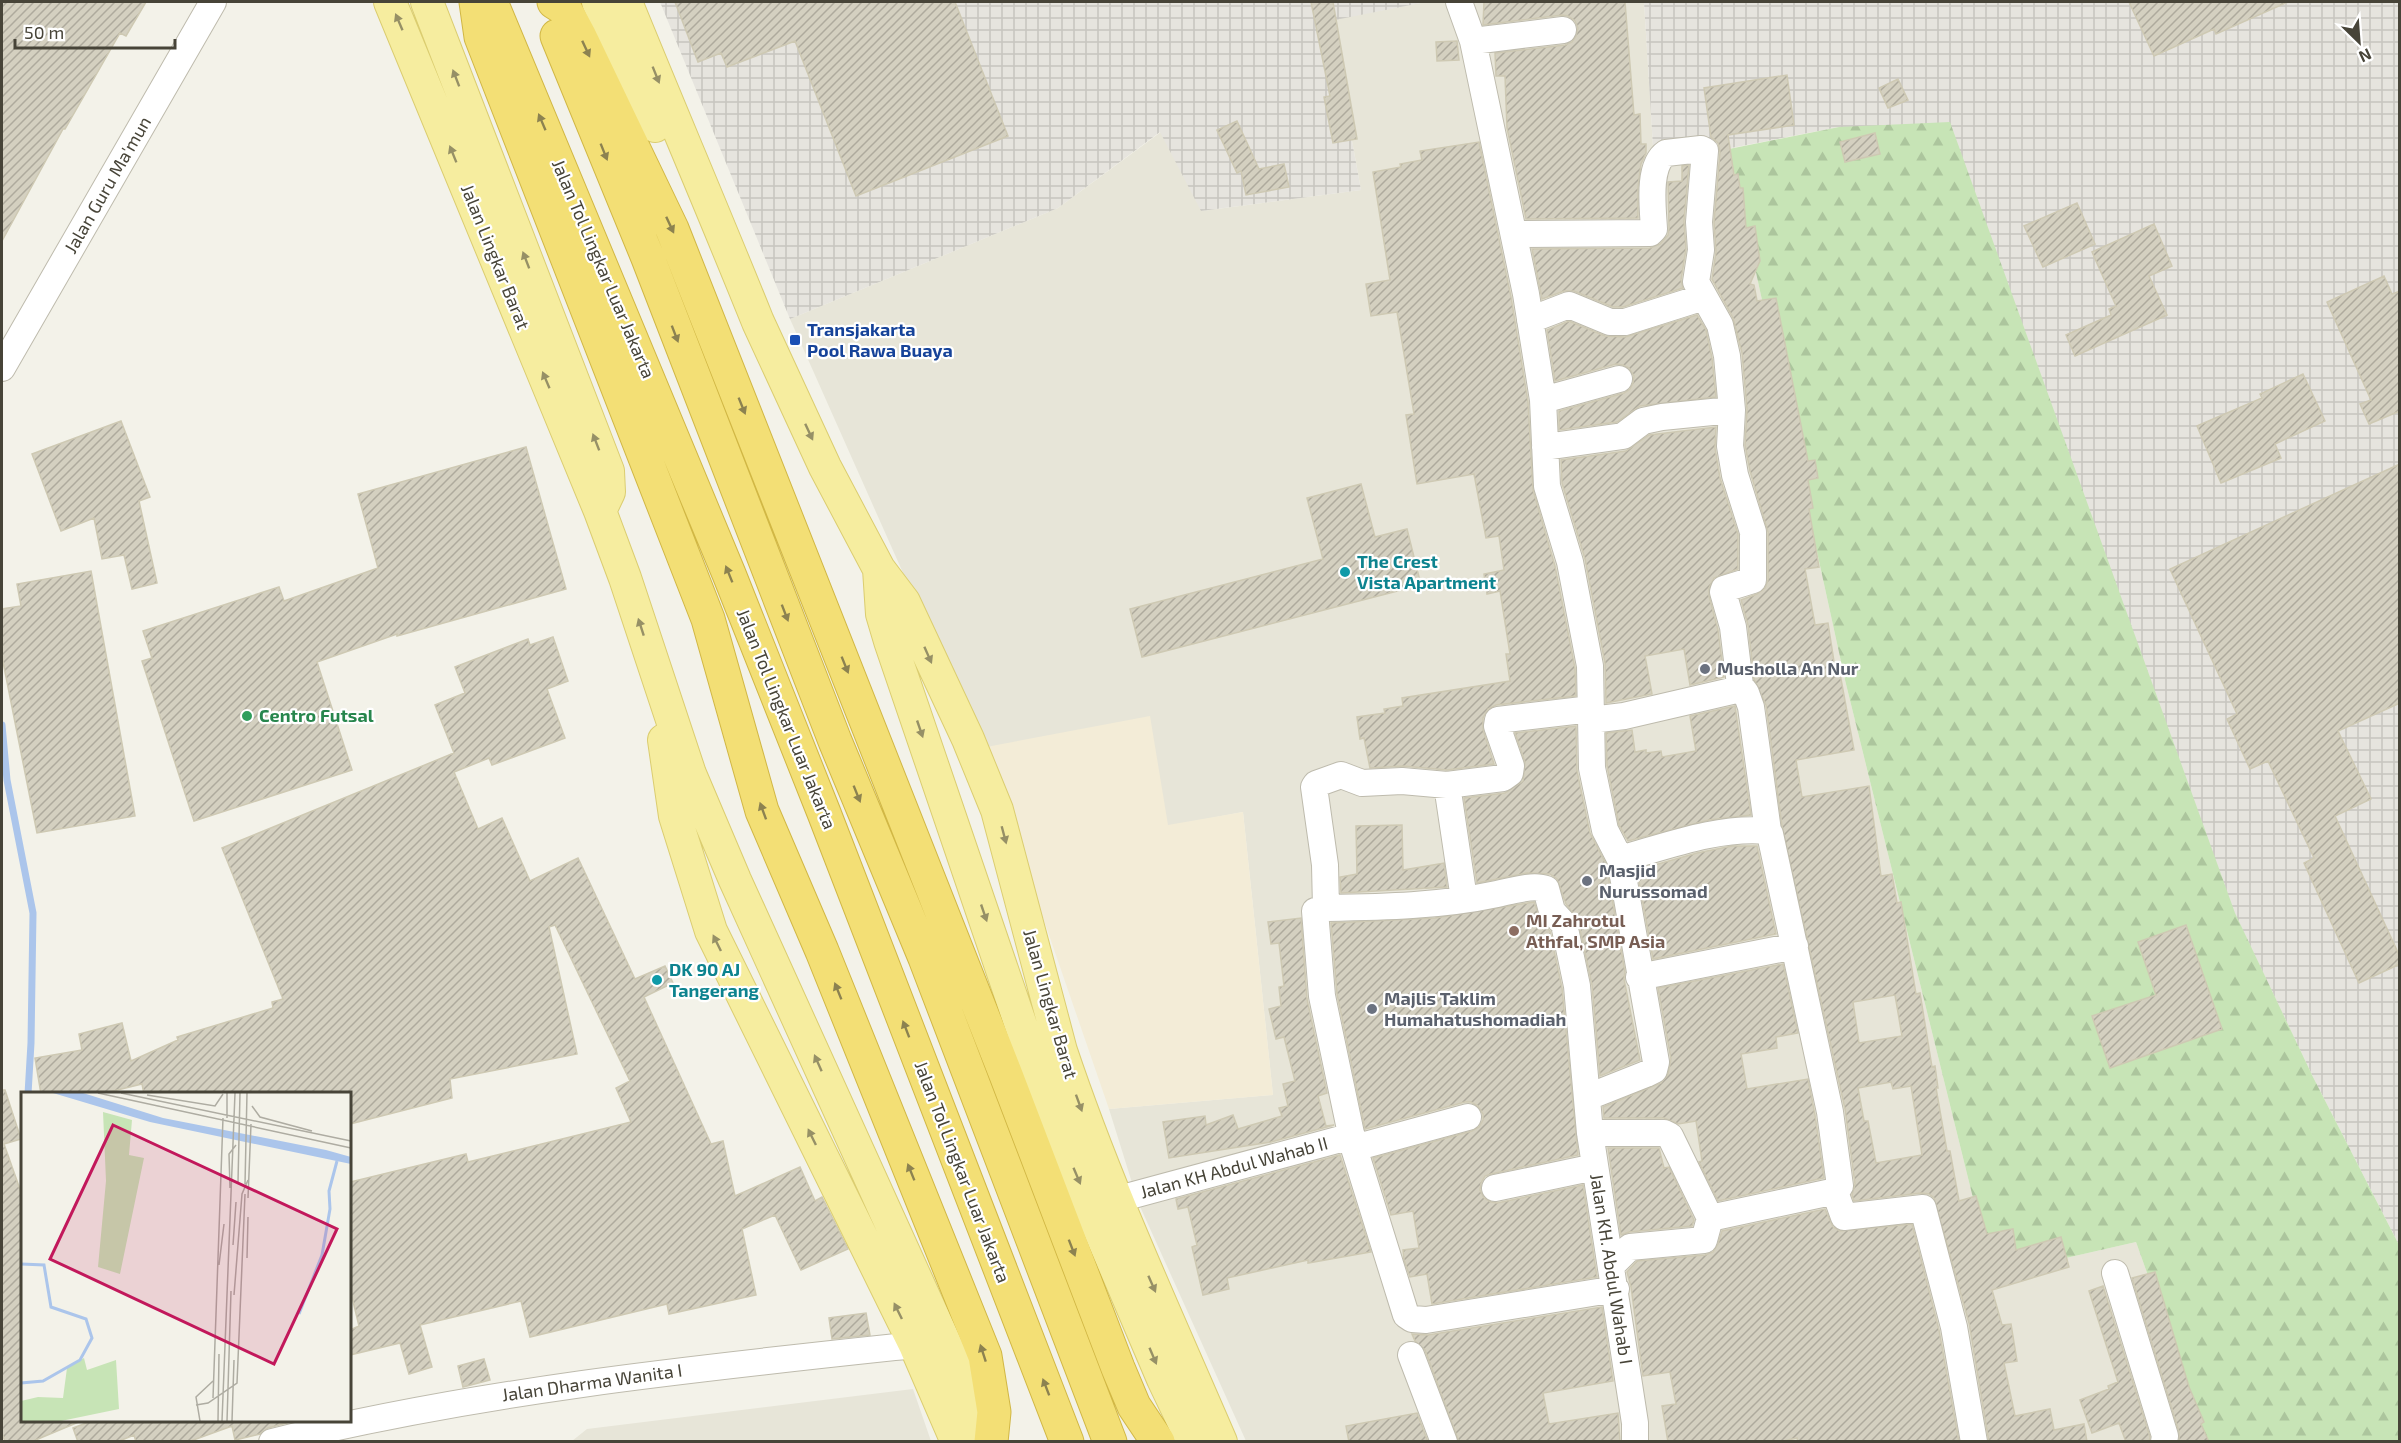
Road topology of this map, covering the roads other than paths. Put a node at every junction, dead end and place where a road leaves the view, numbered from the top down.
1 (213, 2) edge
2 (390, 2) edge
3 (427, 2) edge
4 (476, 2) edge
5 (491, 2) edge
6 (541, 2) edge
7 (554, 2) edge
8 (598, 2) edge
9 (626, 2) edge
10 (1459, 2) edge
11 (1563, 30) dead end
12 (1473, 41) junction
13 (1514, 234) junction
14 (1704, 297) junction
15 (756, 316) junction
16 (1530, 320) junction
17 (2, 368) edge
18 (1619, 379) dead end
19 (1543, 400) junction
20 (1732, 410) junction
21 (1545, 447) junction
22 (603, 504) junction
23 (879, 569) junction
24 (659, 683) junction
25 (1740, 685) junction
26 (1591, 715) junction
27 (1447, 785) junction
28 (1768, 831) junction
29 (1620, 859) junction
30 (1464, 899) junction
31 (1326, 908) junction
32 (1795, 946) junction
33 (1640, 977) junction
34 (1588, 1097) junction
35 (1468, 1117) dead end
36 (1590, 1133) junction
37 (1353, 1142) junction
38 (1595, 1167) junction
39 (1495, 1188) dead end
40 (1834, 1191) junction
41 (1115, 1200) junction
42 (1710, 1218) junction
43 (2115, 1273) dead end
44 (1614, 1277) junction
45 (915, 1345) junction
46 (1411, 1355) dead end
47 (991, 1438) edge
48 (1159, 1441) edge
49 (272, 1442) edge
50 (957, 1442) edge
51 (1067, 1442) edge
52 (1110, 1442) edge
53 (1193, 1442) edge
54 (1221, 1442) edge
55 (1444, 1442) edge
56 (1635, 1442) edge
57 (1974, 1442) edge
58 (2164, 1442) edge

1 - 17 street, Jalan Guru Ma'mun
22 -> 2 main road, Jalan Lingkar Barat
22 -> 3 main road, Jalan Lingkar Barat
47 -> 4 highway
51 -> 5 highway, Jalan Tol Lingkar Luar Jakarta
6 -> 52 highway, Jalan Tol Lingkar Luar Jakarta
7 -> 48 highway
8 - 15 main road, Jalan Lingkar Barat
9 -> 15 main road, Jalan Lingkar Barat
10 - 12 street
11 - 12 street
12 - 13 street
13 - 14 street
13 - 16 street
14 - 16 street
14 - 20 street
15 -> 23 main road, Jalan Lingkar Barat
16 - 19 street
18 - 19 street
19 - 21 street
20 - 21 street
20 - 25 street
21 - 26 street
24 -> 22 main road, Jalan Lingkar Barat
23 -> 41 main road, Jalan Lingkar Barat
23 -> 53 main road, Jalan Lingkar Barat
45 -> 24 main road, Jalan Lingkar Barat
47 -> 24 main road, Jalan Lingkar Barat
25 - 26 street
25 - 28 street
26 - 27 street
26 - 29 street
27 - 30 street
27 - 31 street
28 - 29 street
28 - 32 street
29 - 33 street
30 - 31 street
30 - 34 street, Jalan KH. Abdul Wahab I
31 - 37 street
32 - 33 street
32 - 40 street
33 - 34 street
34 - 36 street, Jalan KH. Abdul Wahab I
35 - 37 street, Jalan KH Abdul Wahab II
36 - 38 street, Jalan KH. Abdul Wahab I
36 - 42 street
37 - 41 street, Jalan KH Abdul Wahab II
37 - 44 street
38 - 39 street
38 - 44 street, Jalan KH. Abdul Wahab I
40 - 42 street
40 - 57 street
41 -> 54 main road, Jalan Lingkar Barat
42 - 44 street
43 - 58 street
44 - 56 street, Jalan KH. Abdul Wahab I
45 - 49 street, Jalan Dharma Wanita I
45 - 50 main road, Jalan Lingkar Barat
46 - 55 street

